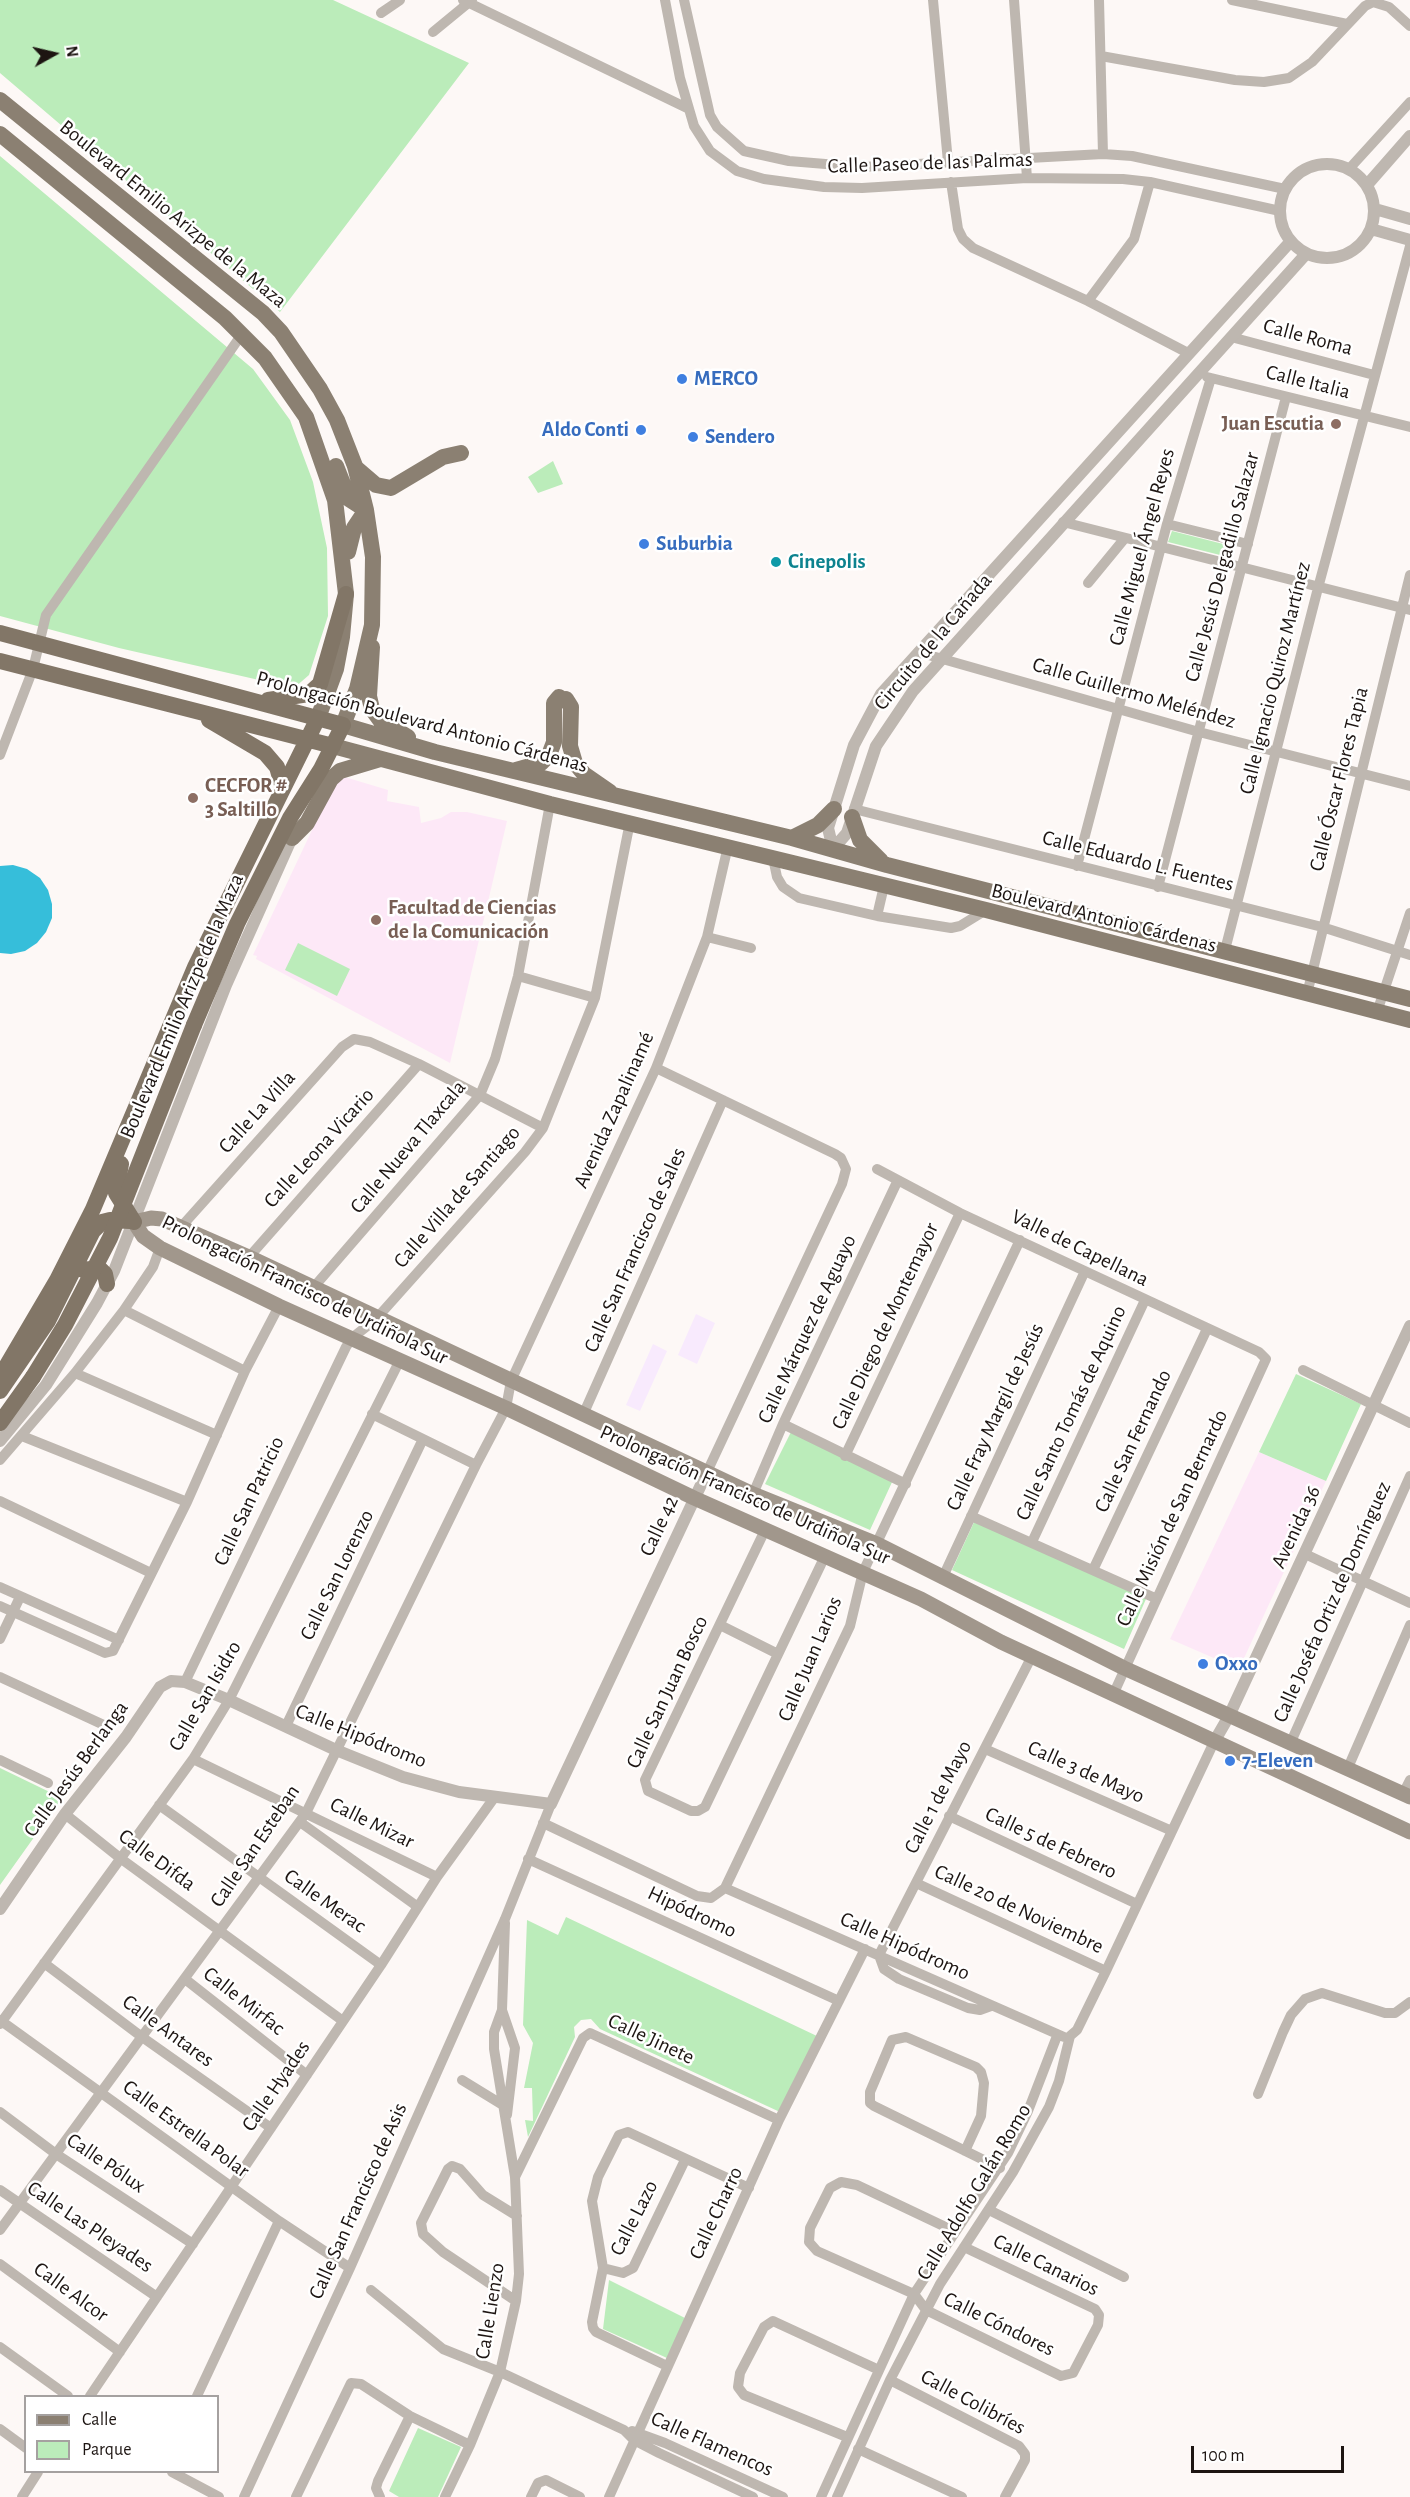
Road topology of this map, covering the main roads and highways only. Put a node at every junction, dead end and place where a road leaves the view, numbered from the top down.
1 (0, 100) edge
2 (0, 134) edge
3 (281, 332) junction
4 (242, 334) junction
5 (306, 417) junction
6 (461, 453) dead end
7 (355, 466) junction
8 (366, 510) junction
9 (345, 586) junction
10 (372, 625) junction
11 (0, 633) edge
12 (0, 661) edge
13 (258, 700) junction
14 (196, 711) junction
15 (318, 718) junction
16 (343, 725) junction
17 (307, 739) junction
18 (333, 746) junction
19 (435, 752) junction
20 (382, 759) junction
21 (514, 770) junction
22 (559, 782) junction
23 (283, 788) junction
24 (515, 794) junction
25 (614, 797) junction
26 (834, 809) road end
27 (587, 812) junction
28 (853, 813) road end
29 (792, 837) junction
30 (292, 838) road end
31 (734, 848) junction
32 (833, 849) junction
33 (887, 865) junction
34 (890, 887) junction
35 (213, 933) junction
36 (1410, 999) edge
37 (1410, 1020) edge
38 (134, 1222) junction
39 (72, 1275) junction
40 (107, 1284) road end
41 (0, 1377) edge
42 (0, 1391) edge
43 (0, 1423) edge
44 (1408, 1791) edge
45 (1410, 1832) edge

1 - 3 main road, Boulevard Emilio Arizpe de la Maza
2 - 4 main road, Boulevard Emilio Arizpe de la Maza
3 - 4 main road
3 - 7 main road, Boulevard Emilio Arizpe de la Maza
4 - 5 main road, Boulevard Emilio Arizpe de la Maza
5 - 8 main road
5 - 9 main road, Boulevard Emilio Arizpe de la Maza
6 - 7 main road
7 - 8 main road, Boulevard Emilio Arizpe de la Maza
8 - 9 main road
8 - 10 main road, Boulevard Emilio Arizpe de la Maza
9 - 13 highway
9 - 15 main road, Boulevard Emilio Arizpe de la Maza
10 - 16 main road, Boulevard Emilio Arizpe de la Maza
10 - 19 main road
11 - 13 highway, Prolongación Boulevard Antonio Cárdenas
12 - 14 highway
13 - 15 highway, Prolongación Boulevard Antonio Cárdenas
14 - 17 highway
14 - 23 highway
15 - 16 highway, Prolongación Boulevard Antonio Cárdenas
15 - 17 highway, Boulevard Emilio Arizpe de la Maza
16 - 18 highway, Boulevard Emilio Arizpe de la Maza
16 - 19 main road, Prolongación Boulevard Antonio Cárdenas
17 - 18 highway
17 - 23 highway, Boulevard Emilio Arizpe de la Maza
18 - 20 main road
18 - 43 highway, Boulevard Emilio Arizpe de la Maza, bridge
19 - 21 main road, Prolongación Boulevard Antonio Cárdenas
20 - 24 main road
20 - 30 main road
21 - 22 main road, Prolongación Boulevard Antonio Cárdenas
21 - 25 main road
22 - 24 main road
22 - 25 main road, Prolongación Boulevard Antonio Cárdenas
22 - 27 main road
23 - 35 highway, Boulevard Emilio Arizpe de la Maza
24 - 27 main road
25 - 29 main road, Prolongación Boulevard Antonio Cárdenas
26 - 29 main road
27 - 31 main road
28 - 33 main road
29 - 32 main road, Prolongación Boulevard Antonio Cárdenas
31 - 32 main road
31 - 34 main road, Boulevard Antonio Cárdenas
32 - 33 main road, Boulevard Antonio Cárdenas
32 - 34 main road
33 - 36 main road, Boulevard Antonio Cárdenas
34 - 37 main road, Boulevard Antonio Cárdenas
35 - 38 highway
35 - 41 highway, Boulevard Emilio Arizpe de la Maza
38 - 39 highway
38 - 44 main road, Prolongación Francisco de Urdiñola Sur
38 - 45 main road, Prolongación Francisco de Urdiñola Sur
39 - 40 highway
39 - 42 highway

